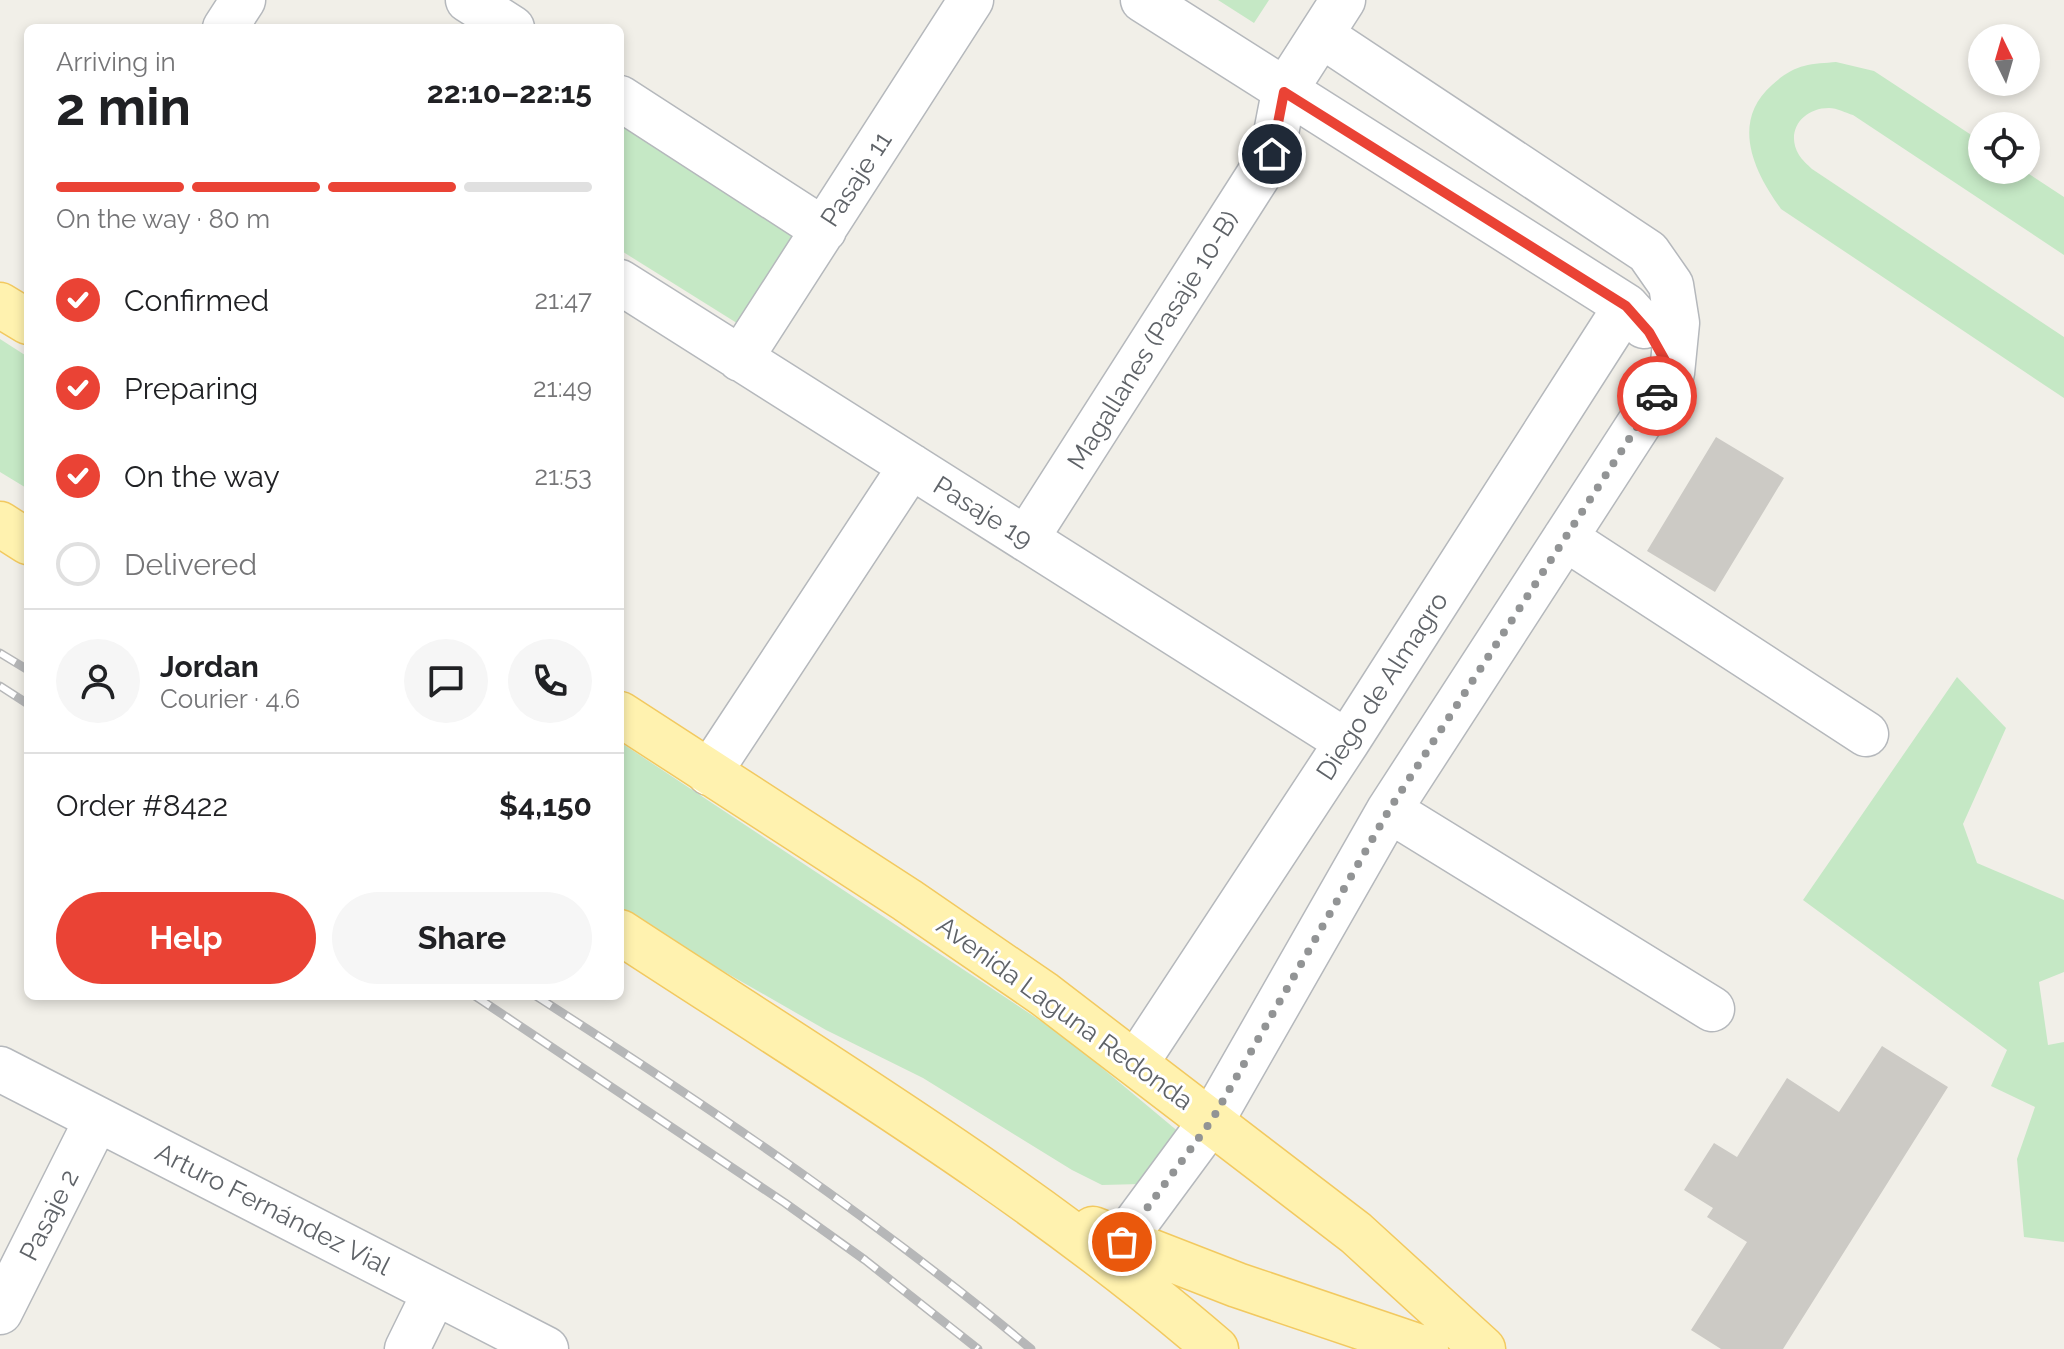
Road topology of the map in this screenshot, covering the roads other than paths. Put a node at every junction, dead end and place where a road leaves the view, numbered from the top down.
1 (243, 0) edge
2 (468, 0) edge
3 (971, 0) edge
4 (1143, 0) edge
5 (1332, 18) edge
6 (228, 24) edge
7 (506, 24) edge
8 (1284, 92) junction
9 (624, 101) edge
10 (824, 230) junction
11 (624, 285) edge
12 (0, 305) edge
13 (1626, 306) junction
14 (24, 320) edge
15 (740, 359) junction
16 (1672, 373) junction
17 (911, 466) junction
18 (0, 524) edge
19 (1565, 538) junction
20 (24, 539) edge
21 (1026, 539) junction
22 (624, 717) edge
23 (1866, 734) dead end
24 (1347, 742) junction
25 (709, 773) junction
26 (1389, 810) junction
27 (624, 935) edge
28 (1712, 1009) dead end
29 (1136, 1063) junction
30 (0, 1069) edge
31 (97, 1119) junction
32 (1212, 1120) junction
33 (1028, 1201) junction
34 (1122, 1242) junction
35 (435, 1292) junction
36 (0, 1312) edge
37 (407, 1349) edge
38 (546, 1349) edge
39 (1216, 1349) edge
40 (1426, 1349) edge
41 (1483, 1349) edge

1 - 6 street
2 - 7 street
3 - 10 street, Pasaje 11
4 - 8 street
5 - 8 street
5 - 16 street
8 - 13 street
8 - 21 street, Magallanes (Pasaje 10-B)
9 - 10 street
10 - 15 street, Pasaje 11
11 - 15 street, Pasaje 19
12 - 14 main road
13 - 16 street
13 - 24 street, Diego de Almagro
15 - 17 street, Pasaje 19
16 - 19 street
17 - 21 street, Pasaje 19
17 - 25 street
18 - 20 main road
19 - 23 street
19 - 26 street
21 - 24 street, Pasaje 19
22 - 25 main road, Avenida Laguna Redonda
24 - 29 street, Diego de Almagro
25 - 29 main road, Avenida Laguna Redonda
26 - 28 street
26 - 32 street
27 - 33 main road
29 - 32 main road, Avenida Laguna Redonda
30 - 31 street, Arturo Fernández Vial
31 - 35 street, Arturo Fernández Vial
31 - 36 street, Pasaje 2
32 - 34 street
32 - 41 main road, Avenida Laguna Redonda
33 - 34 main road
33 - 39 main road
34 - 40 main road
35 - 37 street
35 - 38 street, Arturo Fernández Vial

